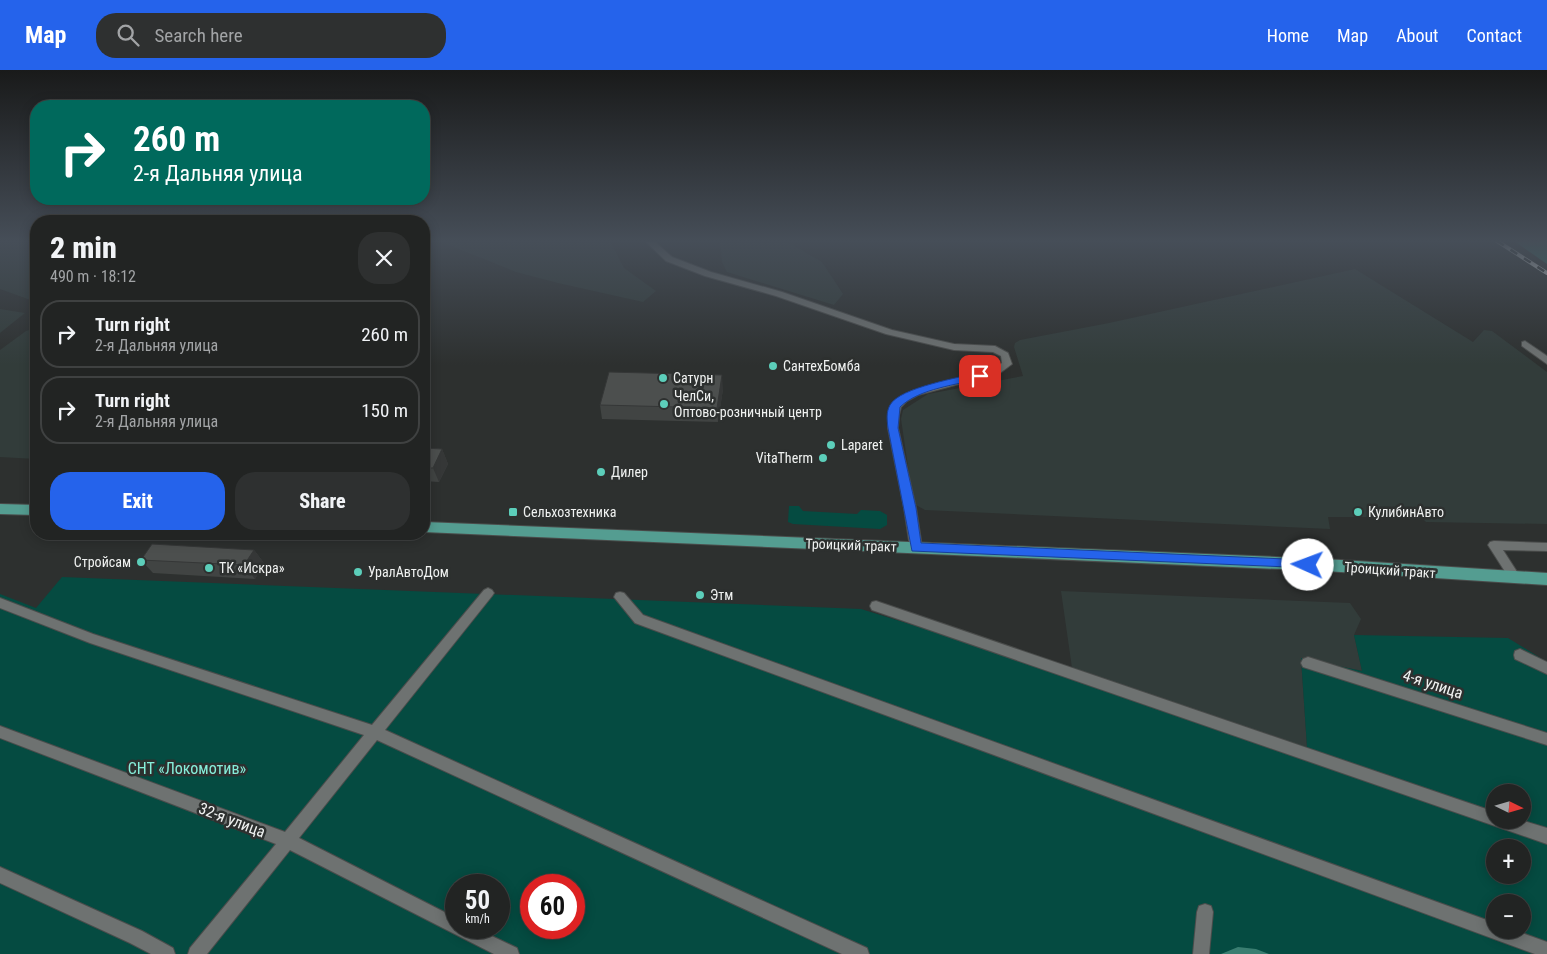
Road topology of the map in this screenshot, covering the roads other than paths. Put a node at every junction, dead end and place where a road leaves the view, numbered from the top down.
1 (737, 282) edge
2 (1525, 344) dead end
3 (1547, 361) edge
4 (0, 508) edge
5 (30, 510) edge
6 (430, 527) edge
7 (916, 547) junction
8 (1547, 547) edge
9 (1515, 578) junction
10 (1547, 579) edge
11 (488, 593) dead end
12 (620, 597) dead end
13 (0, 603) edge
14 (876, 606) dead end
15 (1520, 655) dead end
16 (1308, 663) dead end
17 (1547, 668) edge
18 (0, 732) edge
19 (376, 733) junction
20 (1547, 739) edge
21 (1486, 815) edge
22 (1526, 829) edge
23 (1547, 836) edge
24 (288, 841) junction
25 (0, 875) edge
26 (1205, 912) dead end
27 (445, 920) edge
28 (482, 939) edge
29 (1547, 950) edge
30 (167, 954) edge
31 (196, 954) edge
32 (512, 954) edge
33 (862, 954) edge
34 (1201, 954) edge

1 - 7 street
2 - 3 street
4 - 5 main road
6 - 7 main road, Троицкий тракт
7 - 9 main road, Троицкий тракт
8 - 9 street
9 - 10 main road, Троицкий тракт
11 - 19 street
12 - 29 street
13 - 19 street
14 - 21 street
15 - 17 street
16 - 20 street, 4-я улица
18 - 24 street, 32-я улица
19 - 24 street
19 - 33 street
22 - 23 street
24 - 27 street, 32-я улица
24 - 31 street
25 - 30 street
26 - 34 street
28 - 32 street, 32-я улица

